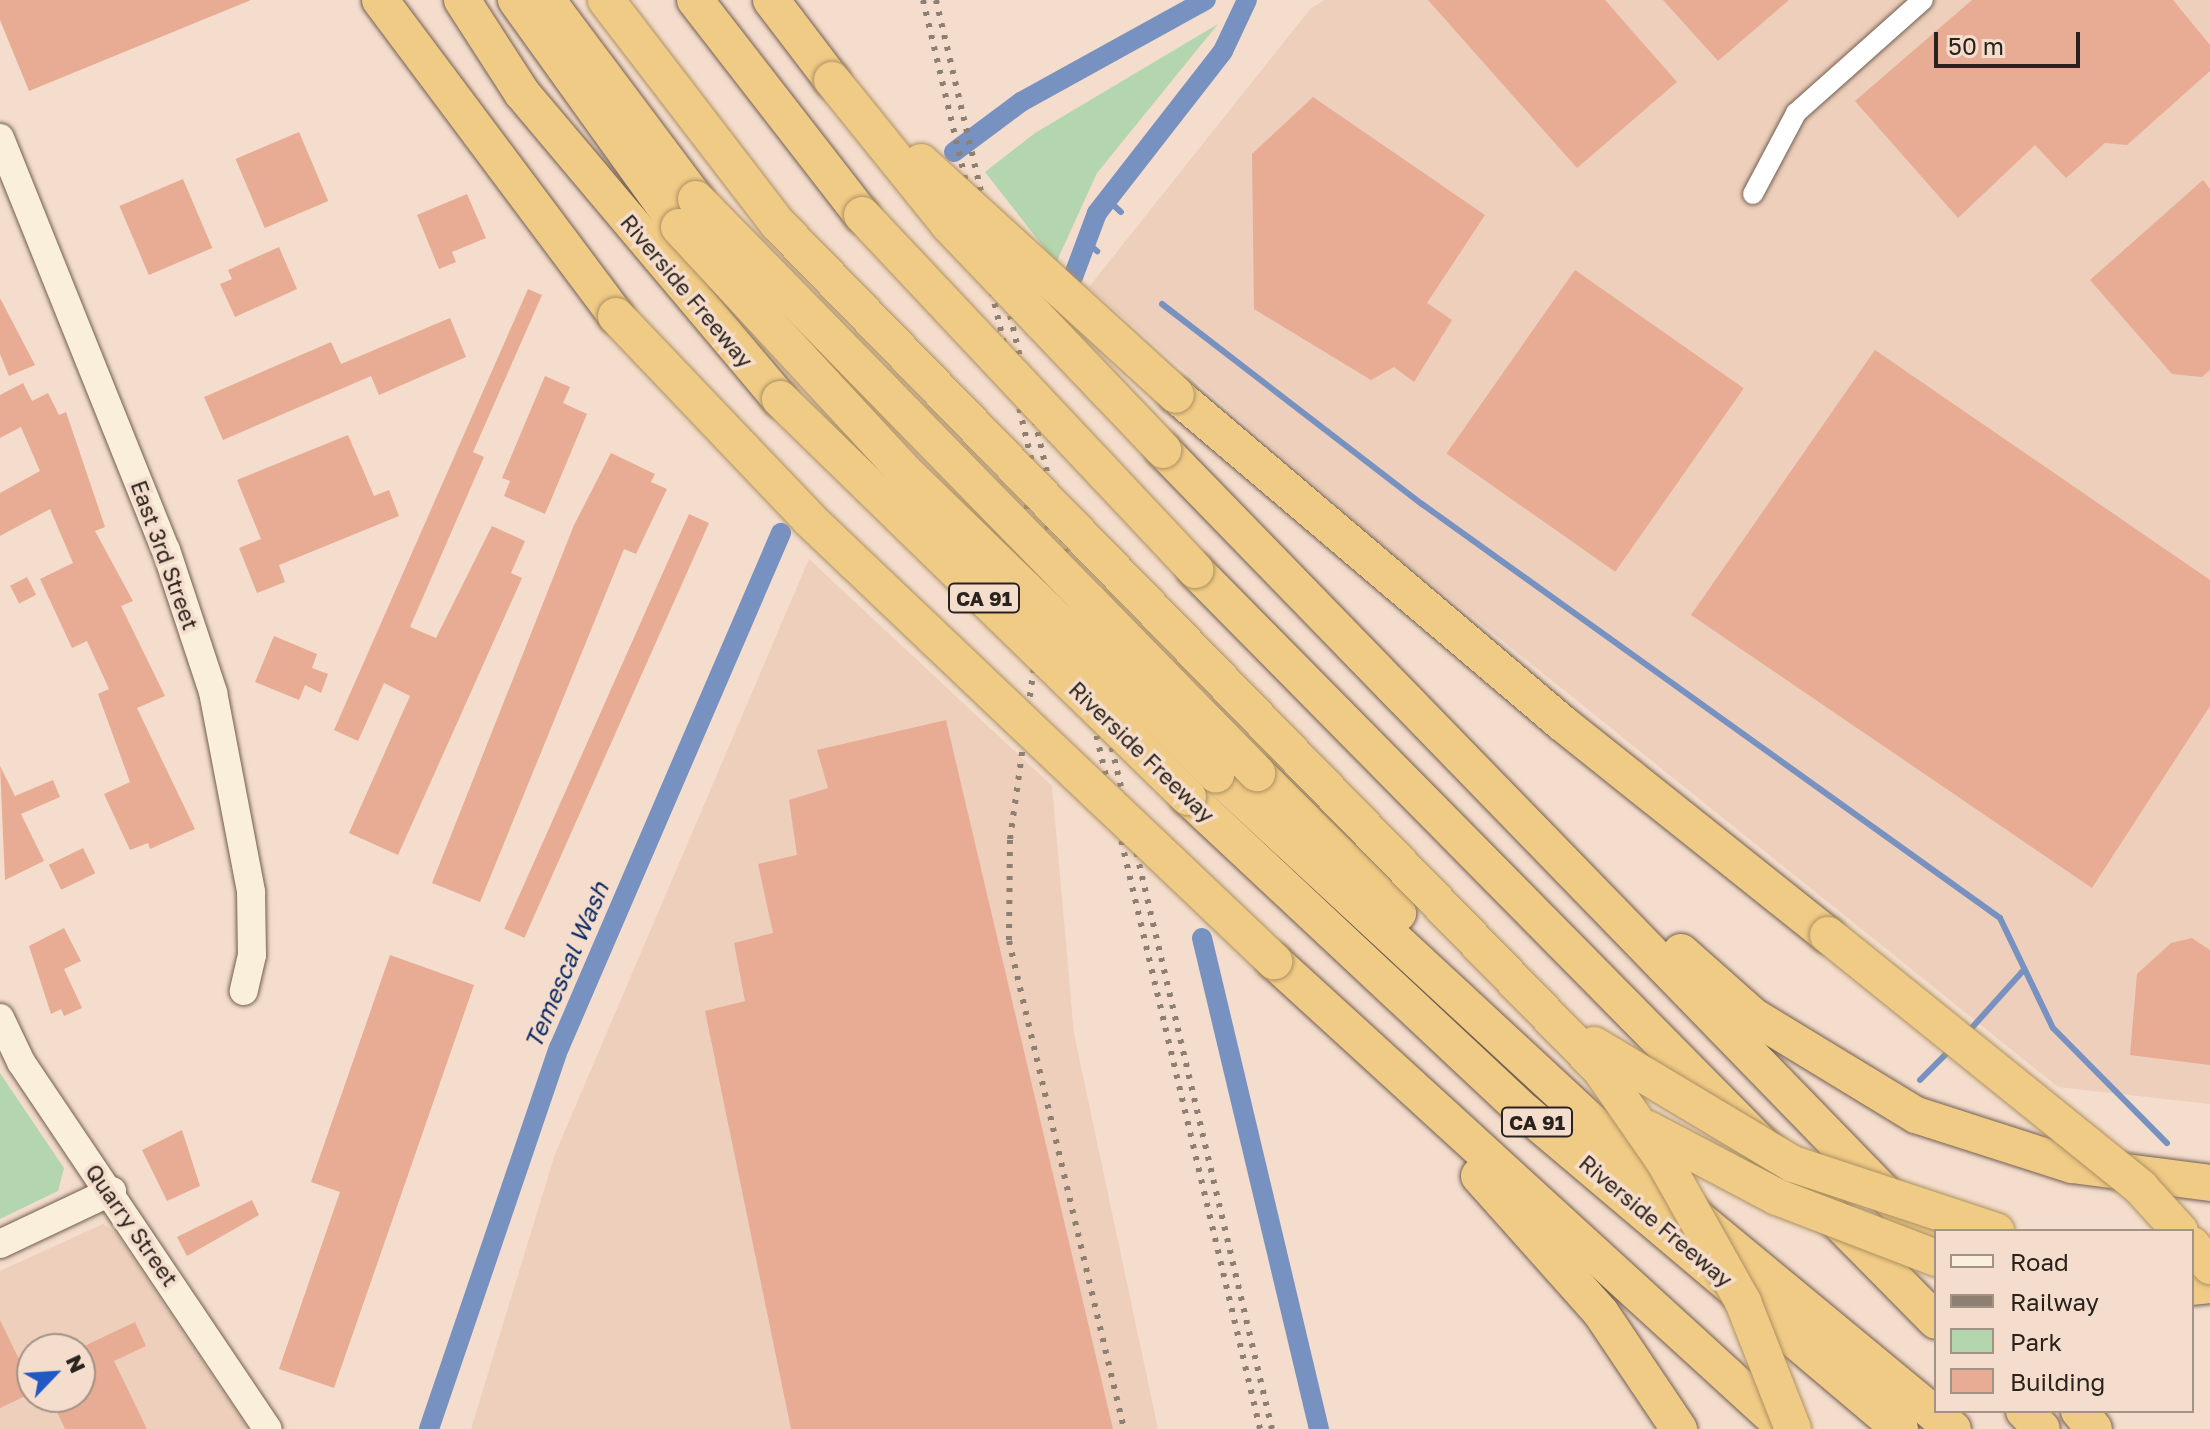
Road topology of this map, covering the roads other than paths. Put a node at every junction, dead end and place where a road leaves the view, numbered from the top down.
1 (462, 0) edge
2 (516, 0) edge
3 (547, 0) edge
4 (582, 0) edge
5 (606, 0) edge
6 (616, 0) edge
7 (695, 0) edge
8 (771, 0) edge
9 (1923, 0) edge
10 (387, 9) edge
11 (832, 80) junction
12 (0, 138) edge
13 (1753, 194) dead end
14 (688, 213) junction
15 (1363, 654) junction
16 (1267, 762) junction
17 (1274, 961) junction
18 (244, 991) dead end
19 (0, 1018) edge
20 (2210, 1183) edge
21 (112, 1191) junction
22 (1990, 1229) edge
23 (2178, 1229) edge
24 (0, 1244) edge
25 (1934, 1244) edge
26 (2194, 1250) edge
27 (1934, 1257) edge
28 (2210, 1266) edge
29 (1934, 1319) edge
30 (2026, 1413) edge
31 (2081, 1413) edge
32 (268, 1429) edge
33 (1679, 1429) edge
34 (1767, 1429) edge
35 (1786, 1429) edge
36 (1793, 1429) edge
37 (1900, 1429) edge
38 (1953, 1429) edge
39 (2042, 1429) edge
40 (2094, 1429) edge

1 - 37 highway, Riverside Freeway / CA 91, bridge
2 - 14 highway
3 - 14 highway
4 - 34 highway
5 - 36 highway, bridge
6 - 16 highway
7 - 29 highway, bridge
8 - 11 highway
9 - 13 street
10 - 17 highway, bridge
11 - 15 highway, bridge
11 - 23 highway, bridge
12 - 18 street, East 3rd Street
14 - 16 highway, bridge
14 - 38 highway, bridge
15 - 20 highway
15 - 25 highway
16 - 22 highway, bridge
16 - 27 highway, bridge
17 - 33 highway
17 - 35 highway
19 - 21 street, Quarry Street
21 - 24 street
21 - 32 street, Quarry Street
26 - 28 highway, bridge
30 - 39 highway
31 - 40 highway

